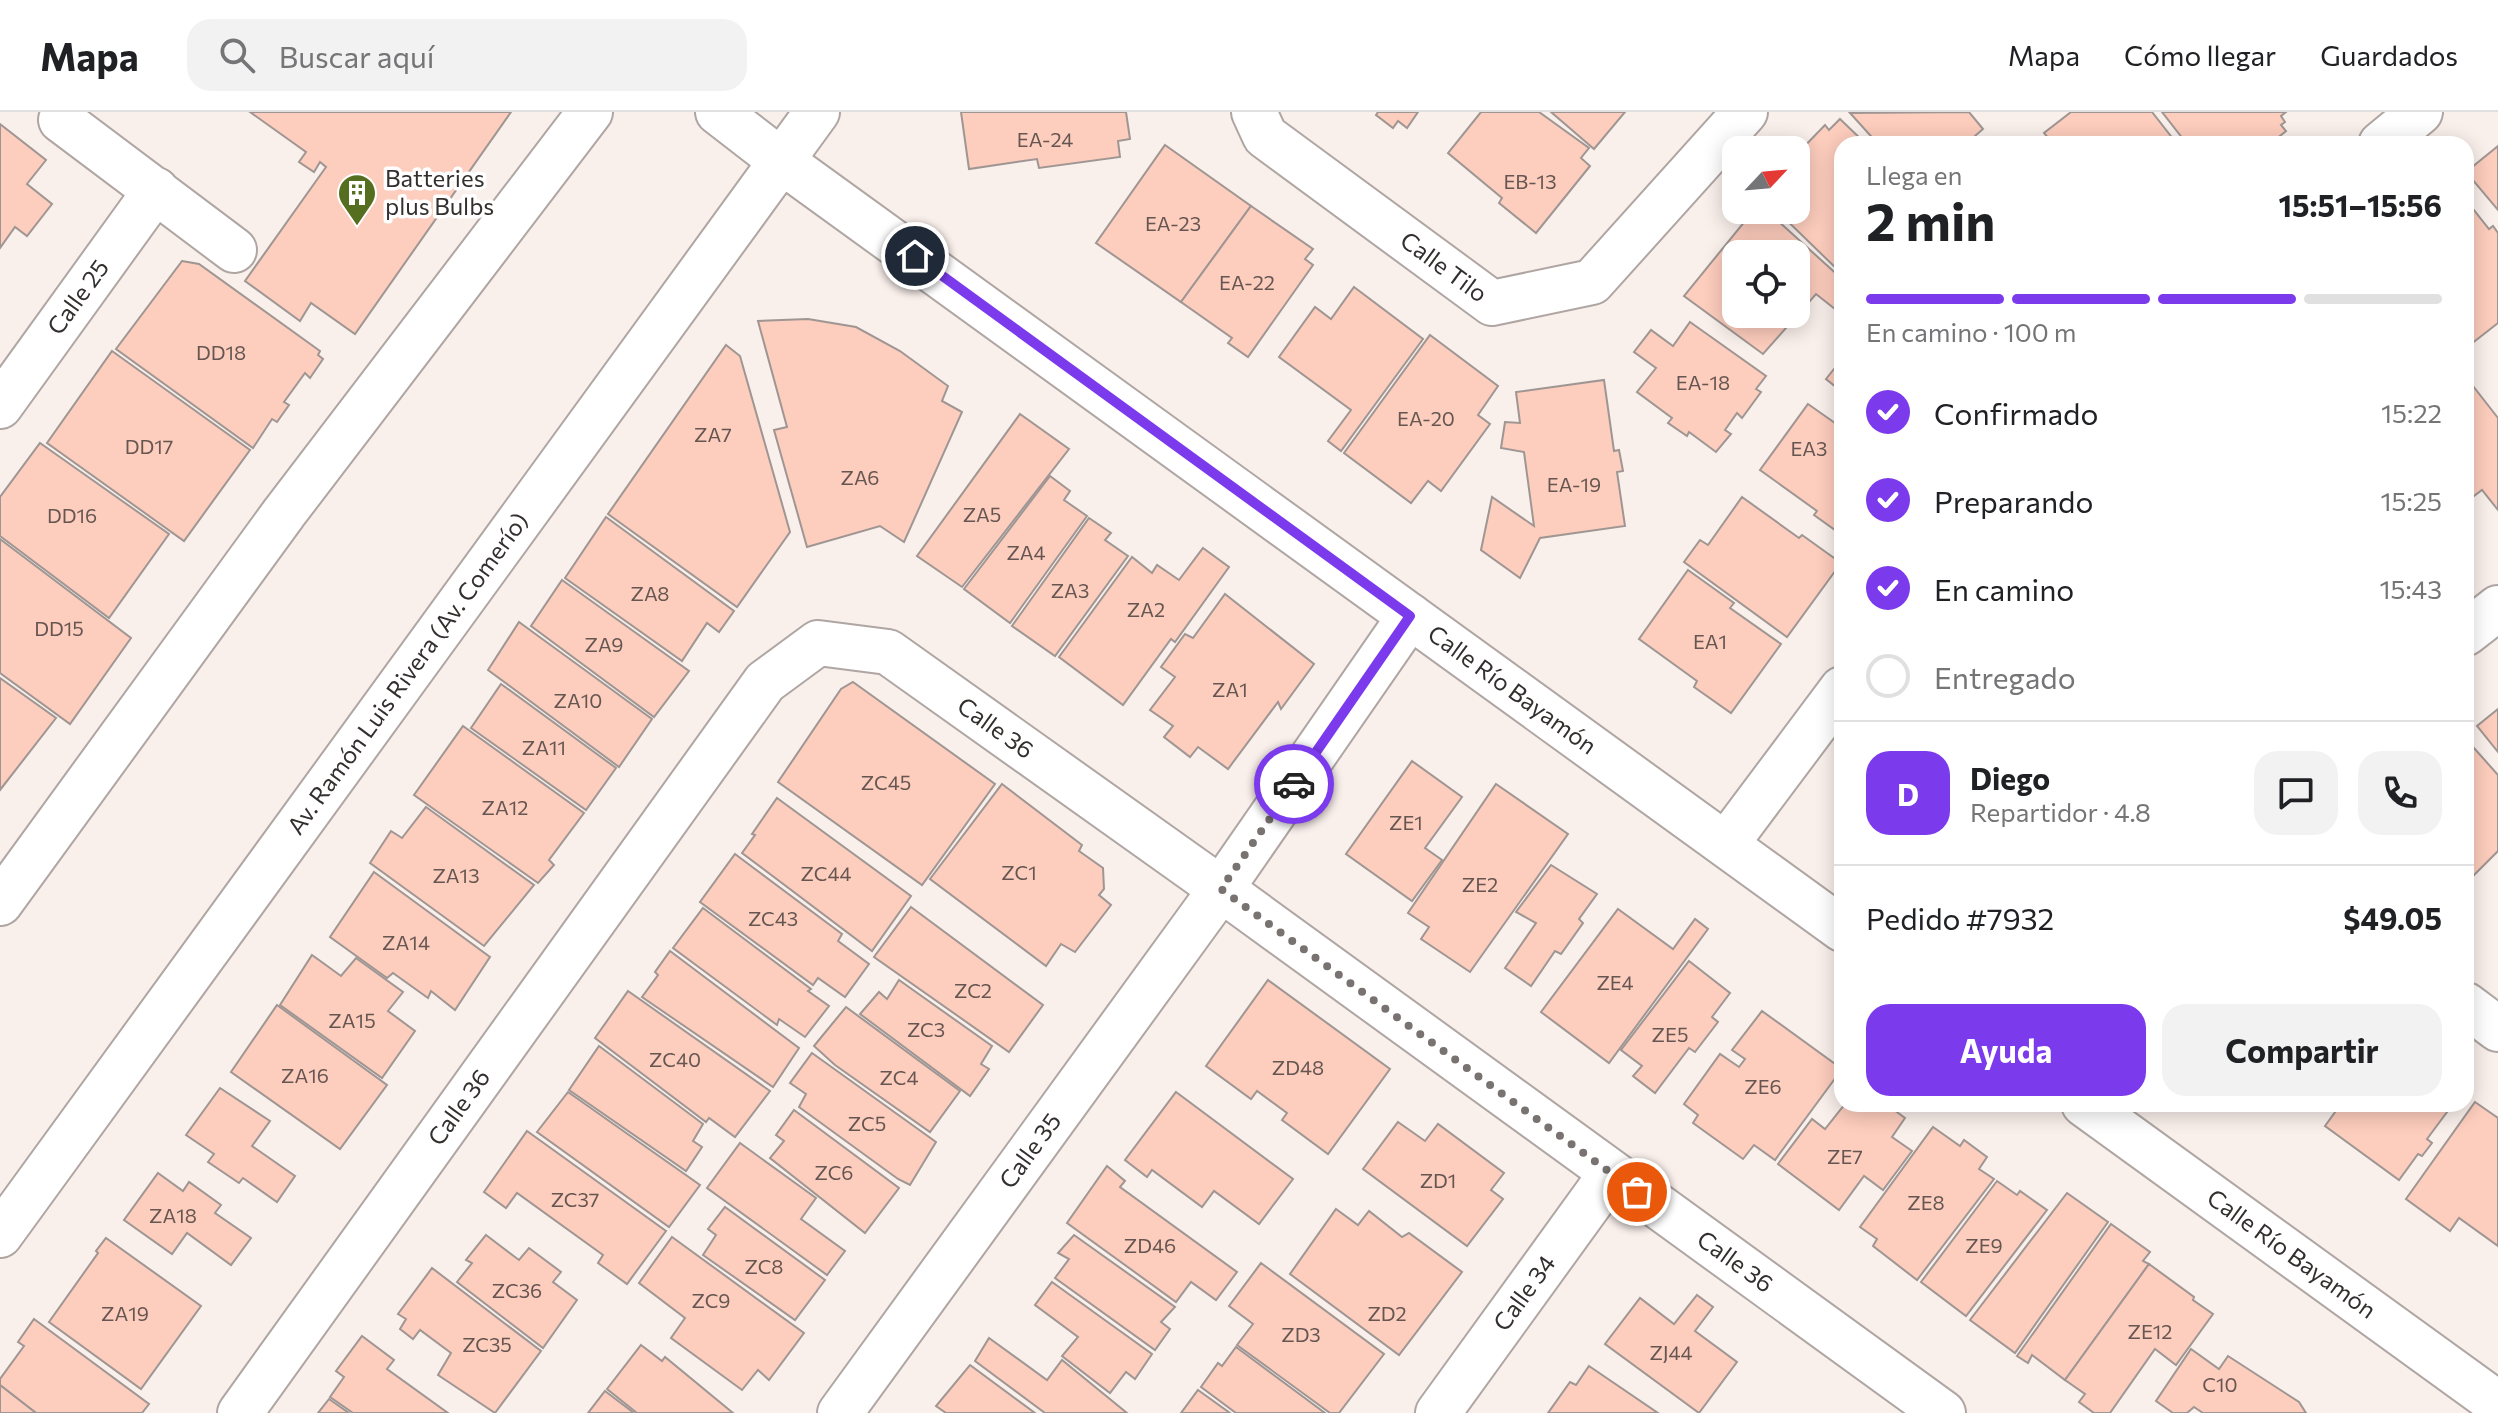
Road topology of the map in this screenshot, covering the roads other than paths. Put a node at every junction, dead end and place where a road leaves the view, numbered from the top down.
1 (590, 112) edge
2 (718, 112) edge
3 (817, 112) edge
4 (1254, 112) edge
5 (1745, 112) edge
6 (2420, 112) edge
7 (61, 120) dead end
8 (2391, 136) edge
9 (780, 160) junction
10 (156, 190) junction
11 (234, 250) dead end
12 (0, 406) edge
13 (2498, 608) edge
14 (1410, 616) junction
15 (2474, 627) edge
16 (1834, 700) edge
17 (1726, 844) junction
18 (1221, 889) junction
19 (0, 903) edge
20 (1834, 923) edge
21 (2474, 1011) edge
22 (2498, 1029) edge
23 (2095, 1112) edge
24 (1611, 1174) junction
25 (0, 1235) edge
26 (2498, 1404) edge
27 (240, 1413) edge
28 (840, 1413) edge
29 (1438, 1413) edge
30 (1943, 1413) edge

1 - 19 street
2 - 9 street, Calle Río Bayamón
3 - 9 street, Av. Ramón Luis Rivera (Av. Comerío)
4 - 5 street, Calle Tilo
6 - 8 street
7 - 10 street
9 - 14 street, Calle Río Bayamón
9 - 25 street, Av. Ramón Luis Rivera (Av. Comerío)
10 - 11 street
10 - 12 street, Calle 25
13 - 15 street
14 - 17 street, Calle Río Bayamón
14 - 18 street, Calle 35
16 - 17 street
17 - 20 street, Calle Río Bayamón
18 - 24 street, Calle 36
18 - 27 street, Calle 36
18 - 28 street, Calle 35
21 - 22 street
23 - 26 street, Calle Río Bayamón
24 - 29 street, Calle 34
24 - 30 street, Calle 36

